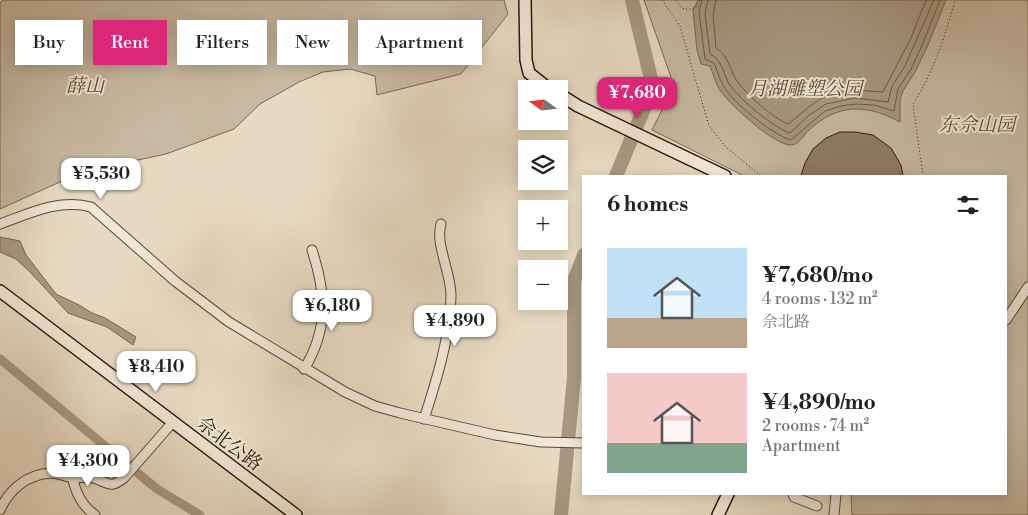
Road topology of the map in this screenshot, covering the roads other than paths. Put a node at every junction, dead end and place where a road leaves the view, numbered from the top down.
1 (525, 0) edge
2 (538, 80) edge
3 (568, 99) edge
4 (723, 175) edge
5 (0, 224) edge
6 (441, 224) dead end
7 (312, 250) dead end
8 (1028, 287) edge
9 (0, 291) edge
10 (1007, 318) edge
11 (304, 369) junction
12 (424, 419) junction
13 (173, 422) junction
14 (582, 444) edge
15 (71, 464) dead end
16 (73, 478) junction
17 (728, 495) edge
18 (793, 495) edge
19 (836, 495) edge
20 (817, 506) dead end
21 (0, 510) edge
22 (95, 515) edge
23 (296, 515) edge
24 (718, 515) edge
25 (834, 515) edge

1 - 2 main road
3 - 4 main road
5 - 11 street
6 - 12 street
7 - 11 street
8 - 10 street
9 - 13 main road, 佘北公路
11 - 12 street
12 - 14 street
13 - 16 street
13 - 23 main road, 佘北公路
15 - 16 street
16 - 21 street
16 - 22 street
17 - 24 main road
18 - 20 street
19 - 25 street

